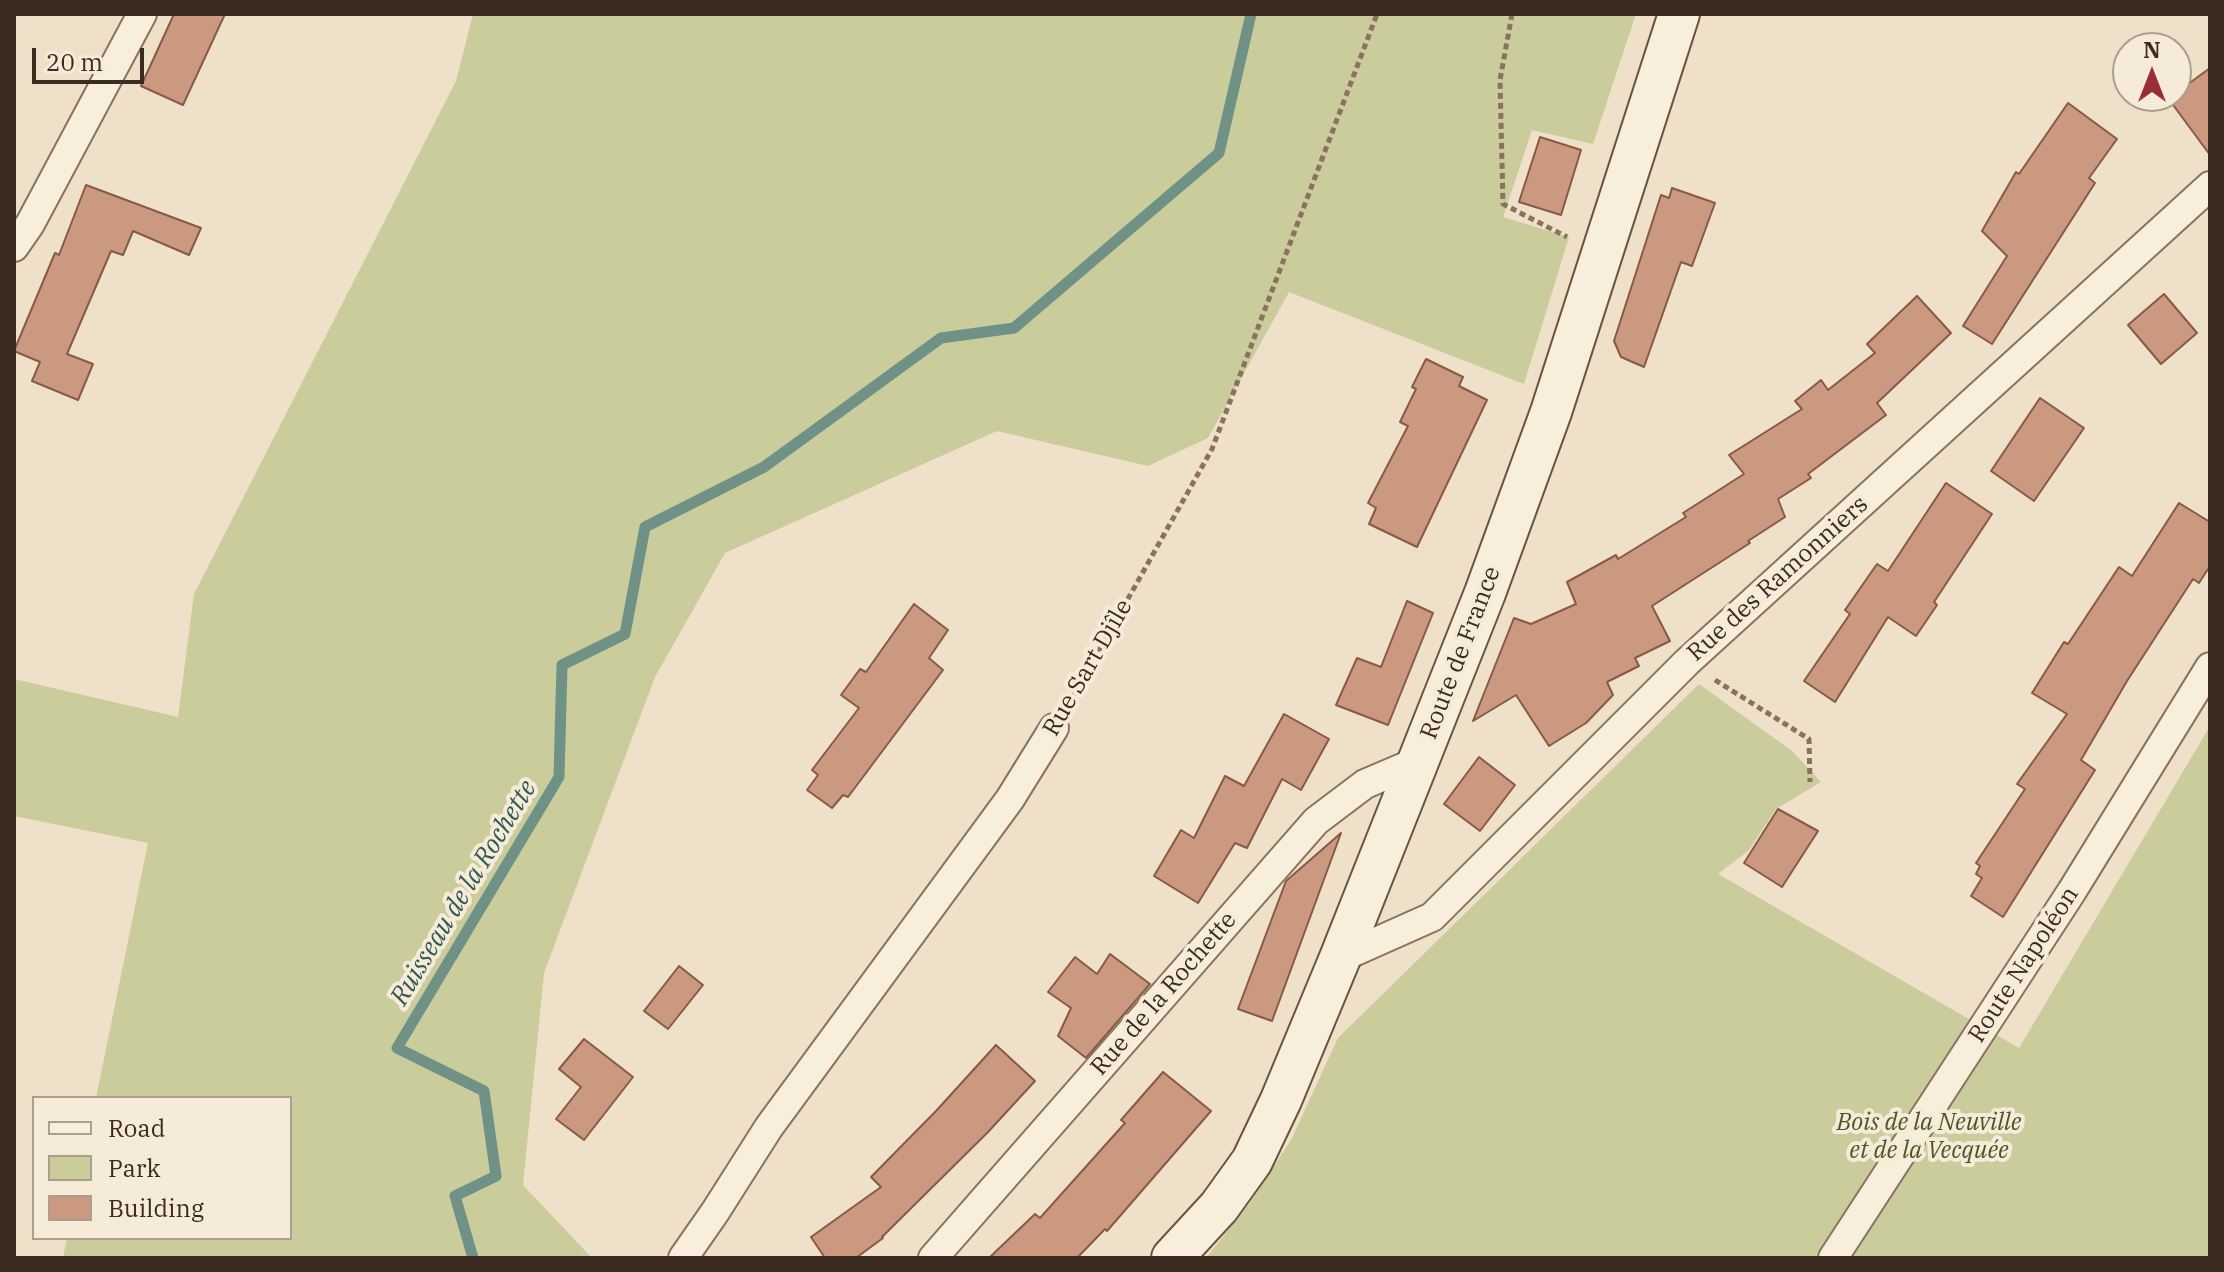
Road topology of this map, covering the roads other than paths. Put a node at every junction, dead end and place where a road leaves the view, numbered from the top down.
1 (142, 14) edge
2 (1679, 14) edge
3 (2210, 186) edge
4 (14, 247) edge
5 (2210, 667) edge
6 (1054, 728) road end
7 (1419, 761) junction
8 (1340, 958) junction
9 (683, 1258) edge
10 (933, 1258) edge
11 (1172, 1258) edge
12 (1833, 1258) edge

1 - 4 street
2 - 7 main road, Route de France
3 - 8 street, Rue des Ramonniers
5 - 12 street, Route Napoléon
6 - 9 street, Rue Sart Djîle
7 - 8 main road, Route de France
7 - 10 street, Rue de la Rochette
8 - 11 main road, Route de France

